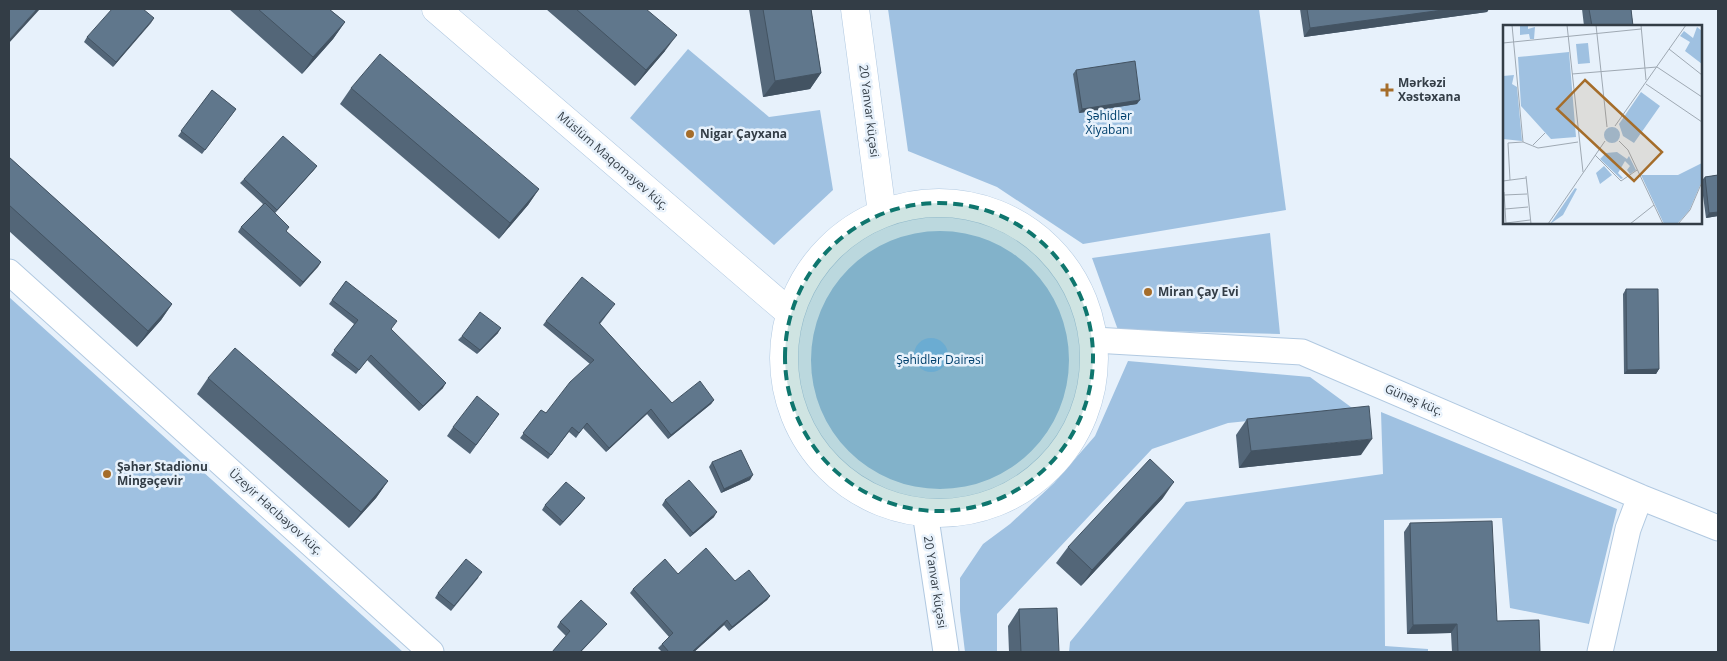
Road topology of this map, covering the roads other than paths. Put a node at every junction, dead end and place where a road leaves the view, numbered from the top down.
1 (436, 9) edge
2 (856, 9) edge
3 (882, 213) junction
4 (9, 272) edge
5 (790, 313) junction
6 (1094, 340) junction
7 (1640, 497) junction
8 (925, 512) junction
9 (1718, 528) edge
10 (431, 652) edge
11 (946, 652) edge
12 (1600, 652) edge

1 - 5 main road, Müslüm Maqomayev küç.
2 - 3 main road, 20 Yanvar küçəsi
3 - 5 main road
3 - 6 main road
4 - 10 street, Üzeyir Hacıbəyov küç.
5 - 8 main road
6 - 7 street, Günəş küç.
6 - 8 main road
7 - 9 street, Günəş küç.
7 - 12 street
8 - 11 street, 20 Yanvar küçəsi

